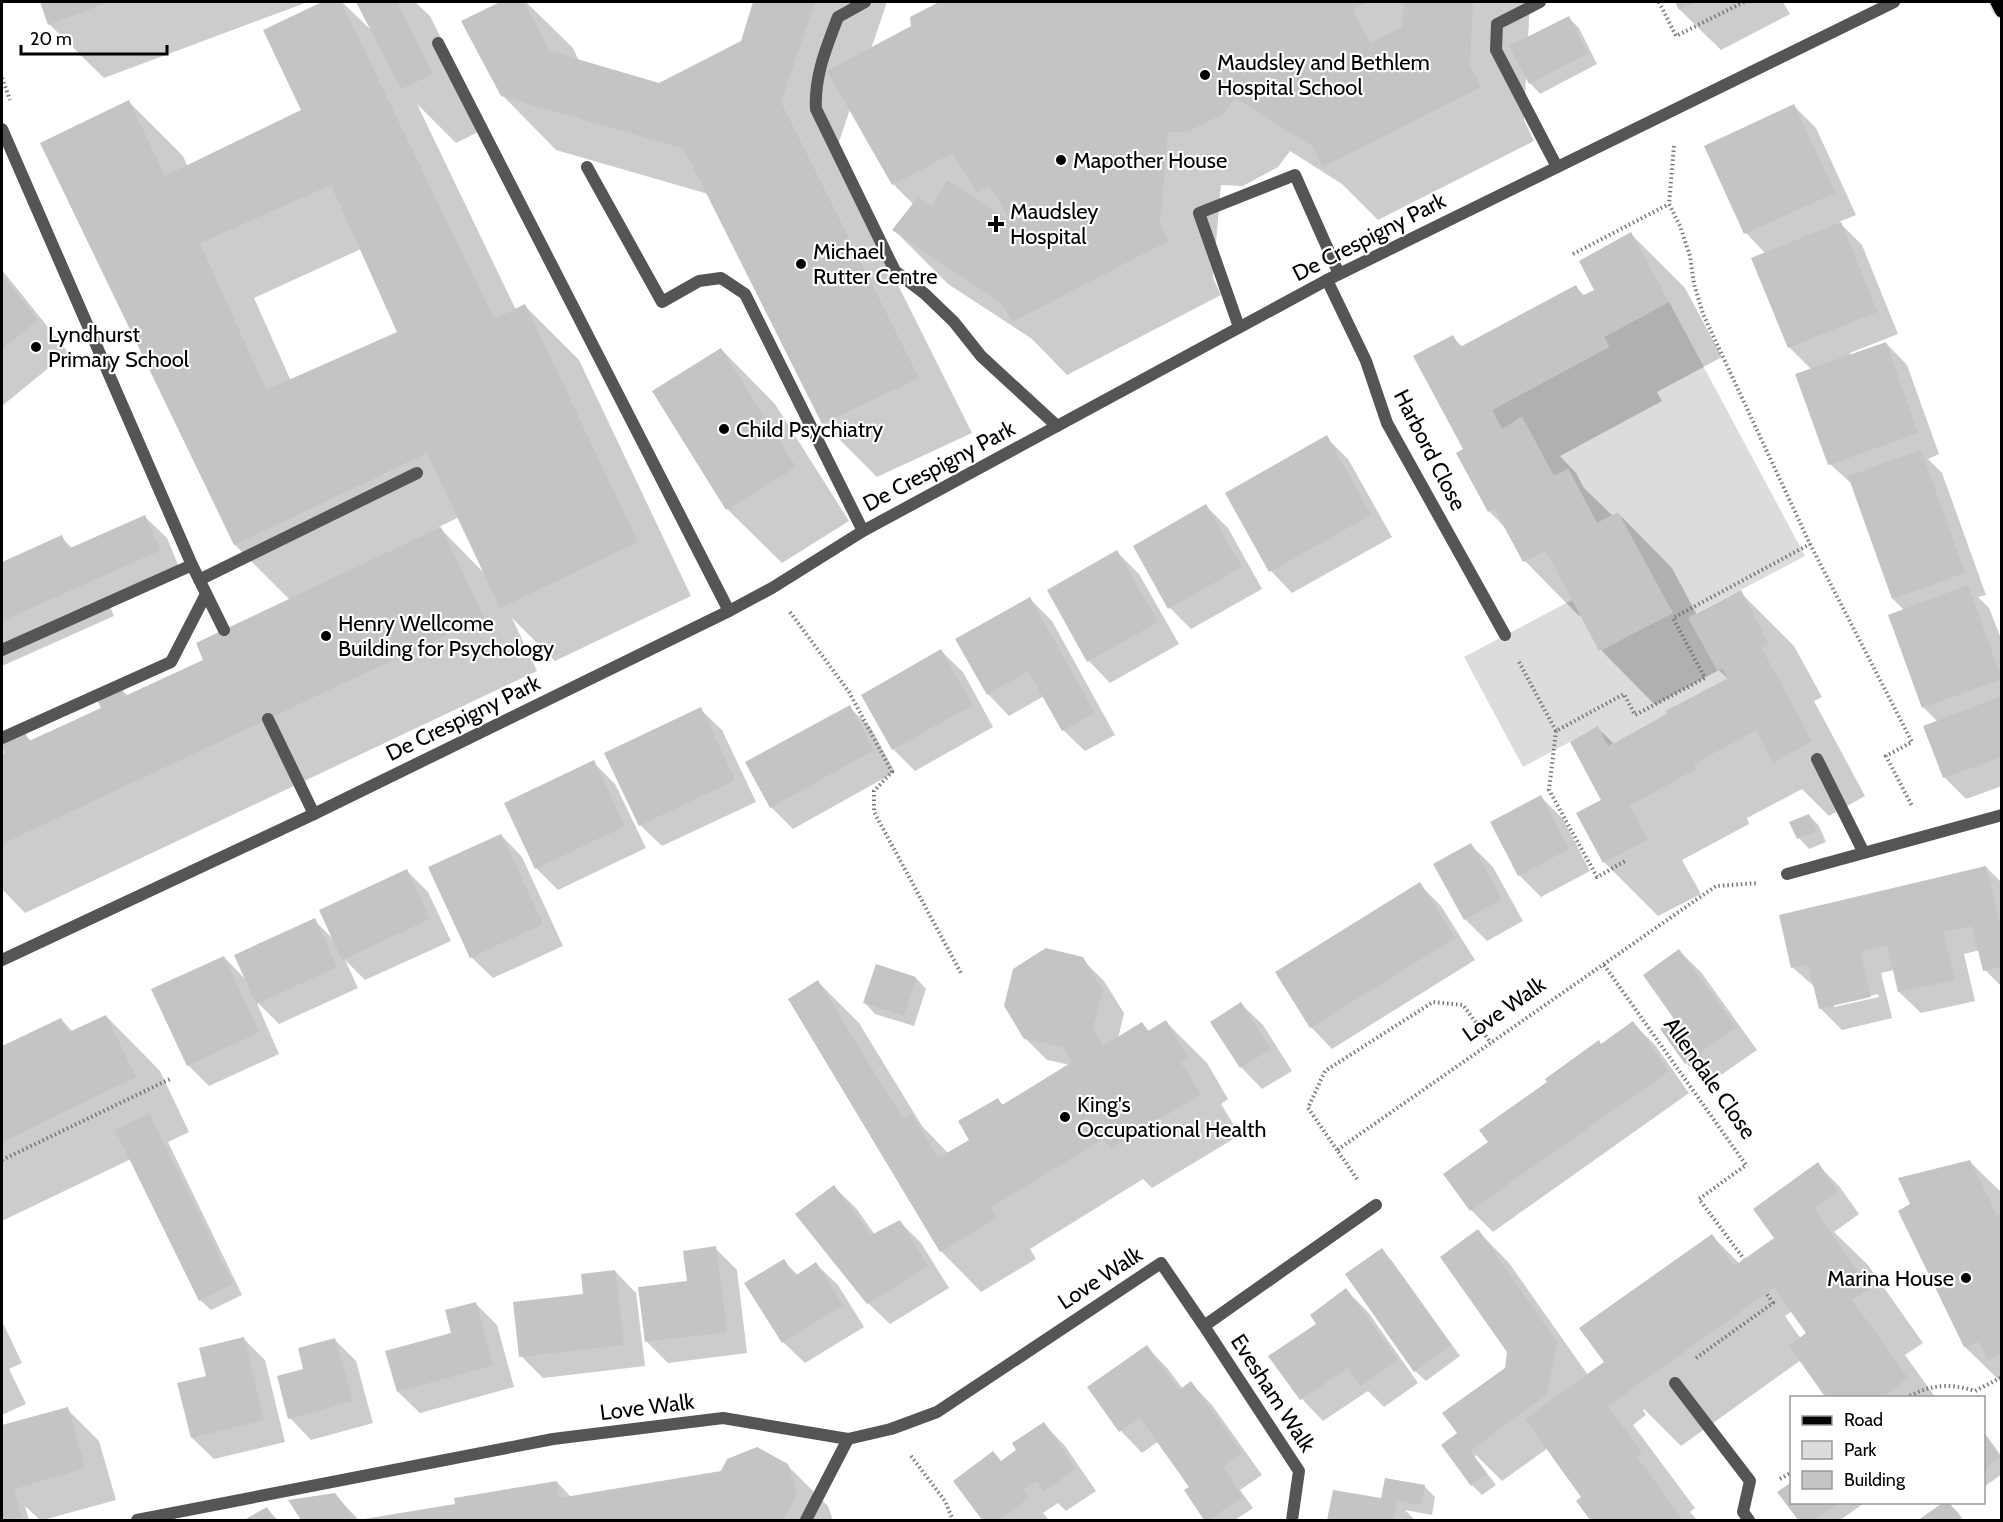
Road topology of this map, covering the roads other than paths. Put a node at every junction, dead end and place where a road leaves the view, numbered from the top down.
1 (865, 2) edge
2 (1540, 2) edge
3 (1894, 2) edge
4 (1998, 2) edge
5 (2001, 10) edge
6 (438, 43) dead end
7 (2, 129) edge
8 (587, 167) dead end
9 (1557, 167) junction
10 (1339, 274) junction
11 (1327, 280) junction
12 (1239, 327) junction
13 (1057, 426) junction
14 (417, 473) dead end
15 (863, 531) junction
16 (192, 565) junction
17 (199, 580) junction
18 (206, 594) junction
19 (729, 611) junction
20 (224, 630) dead end
21 (1505, 635) road end
22 (2, 650) edge
23 (268, 719) dead end
24 (2, 738) edge
25 (1817, 759) dead end
26 (314, 814) junction
27 (2001, 815) edge
28 (1864, 853) junction
29 (1787, 874) road end
30 (2, 960) edge
31 (1376, 1205) road end
32 (1204, 1326) junction
33 (1675, 1383) road end
34 (848, 1439) junction
35 (136, 1521) edge
36 (806, 1521) edge
37 (1292, 1521) edge
38 (1749, 1521) edge

1 - 13 street
2 - 9 street
3 - 9 street, De Crespigny Park
4 - 5 main road
6 - 19 street
7 - 16 street
8 - 15 street
9 - 10 street, De Crespigny Park
10 - 11 street, De Crespigny Park
10 - 12 street
11 - 12 street, De Crespigny Park
11 - 21 street, Harbord Close
12 - 13 street, De Crespigny Park
13 - 15 street, De Crespigny Park
14 - 17 street
15 - 19 street, De Crespigny Park
16 - 17 street
16 - 22 street
17 - 18 street
18 - 20 street
18 - 24 street
19 - 26 street, De Crespigny Park
23 - 26 street
25 - 28 street
26 - 30 street, De Crespigny Park
27 - 28 street
28 - 29 street
31 - 32 street
32 - 34 street, Love Walk
32 - 37 street, Evesham Walk
33 - 38 street
34 - 35 street, Love Walk
34 - 36 street

